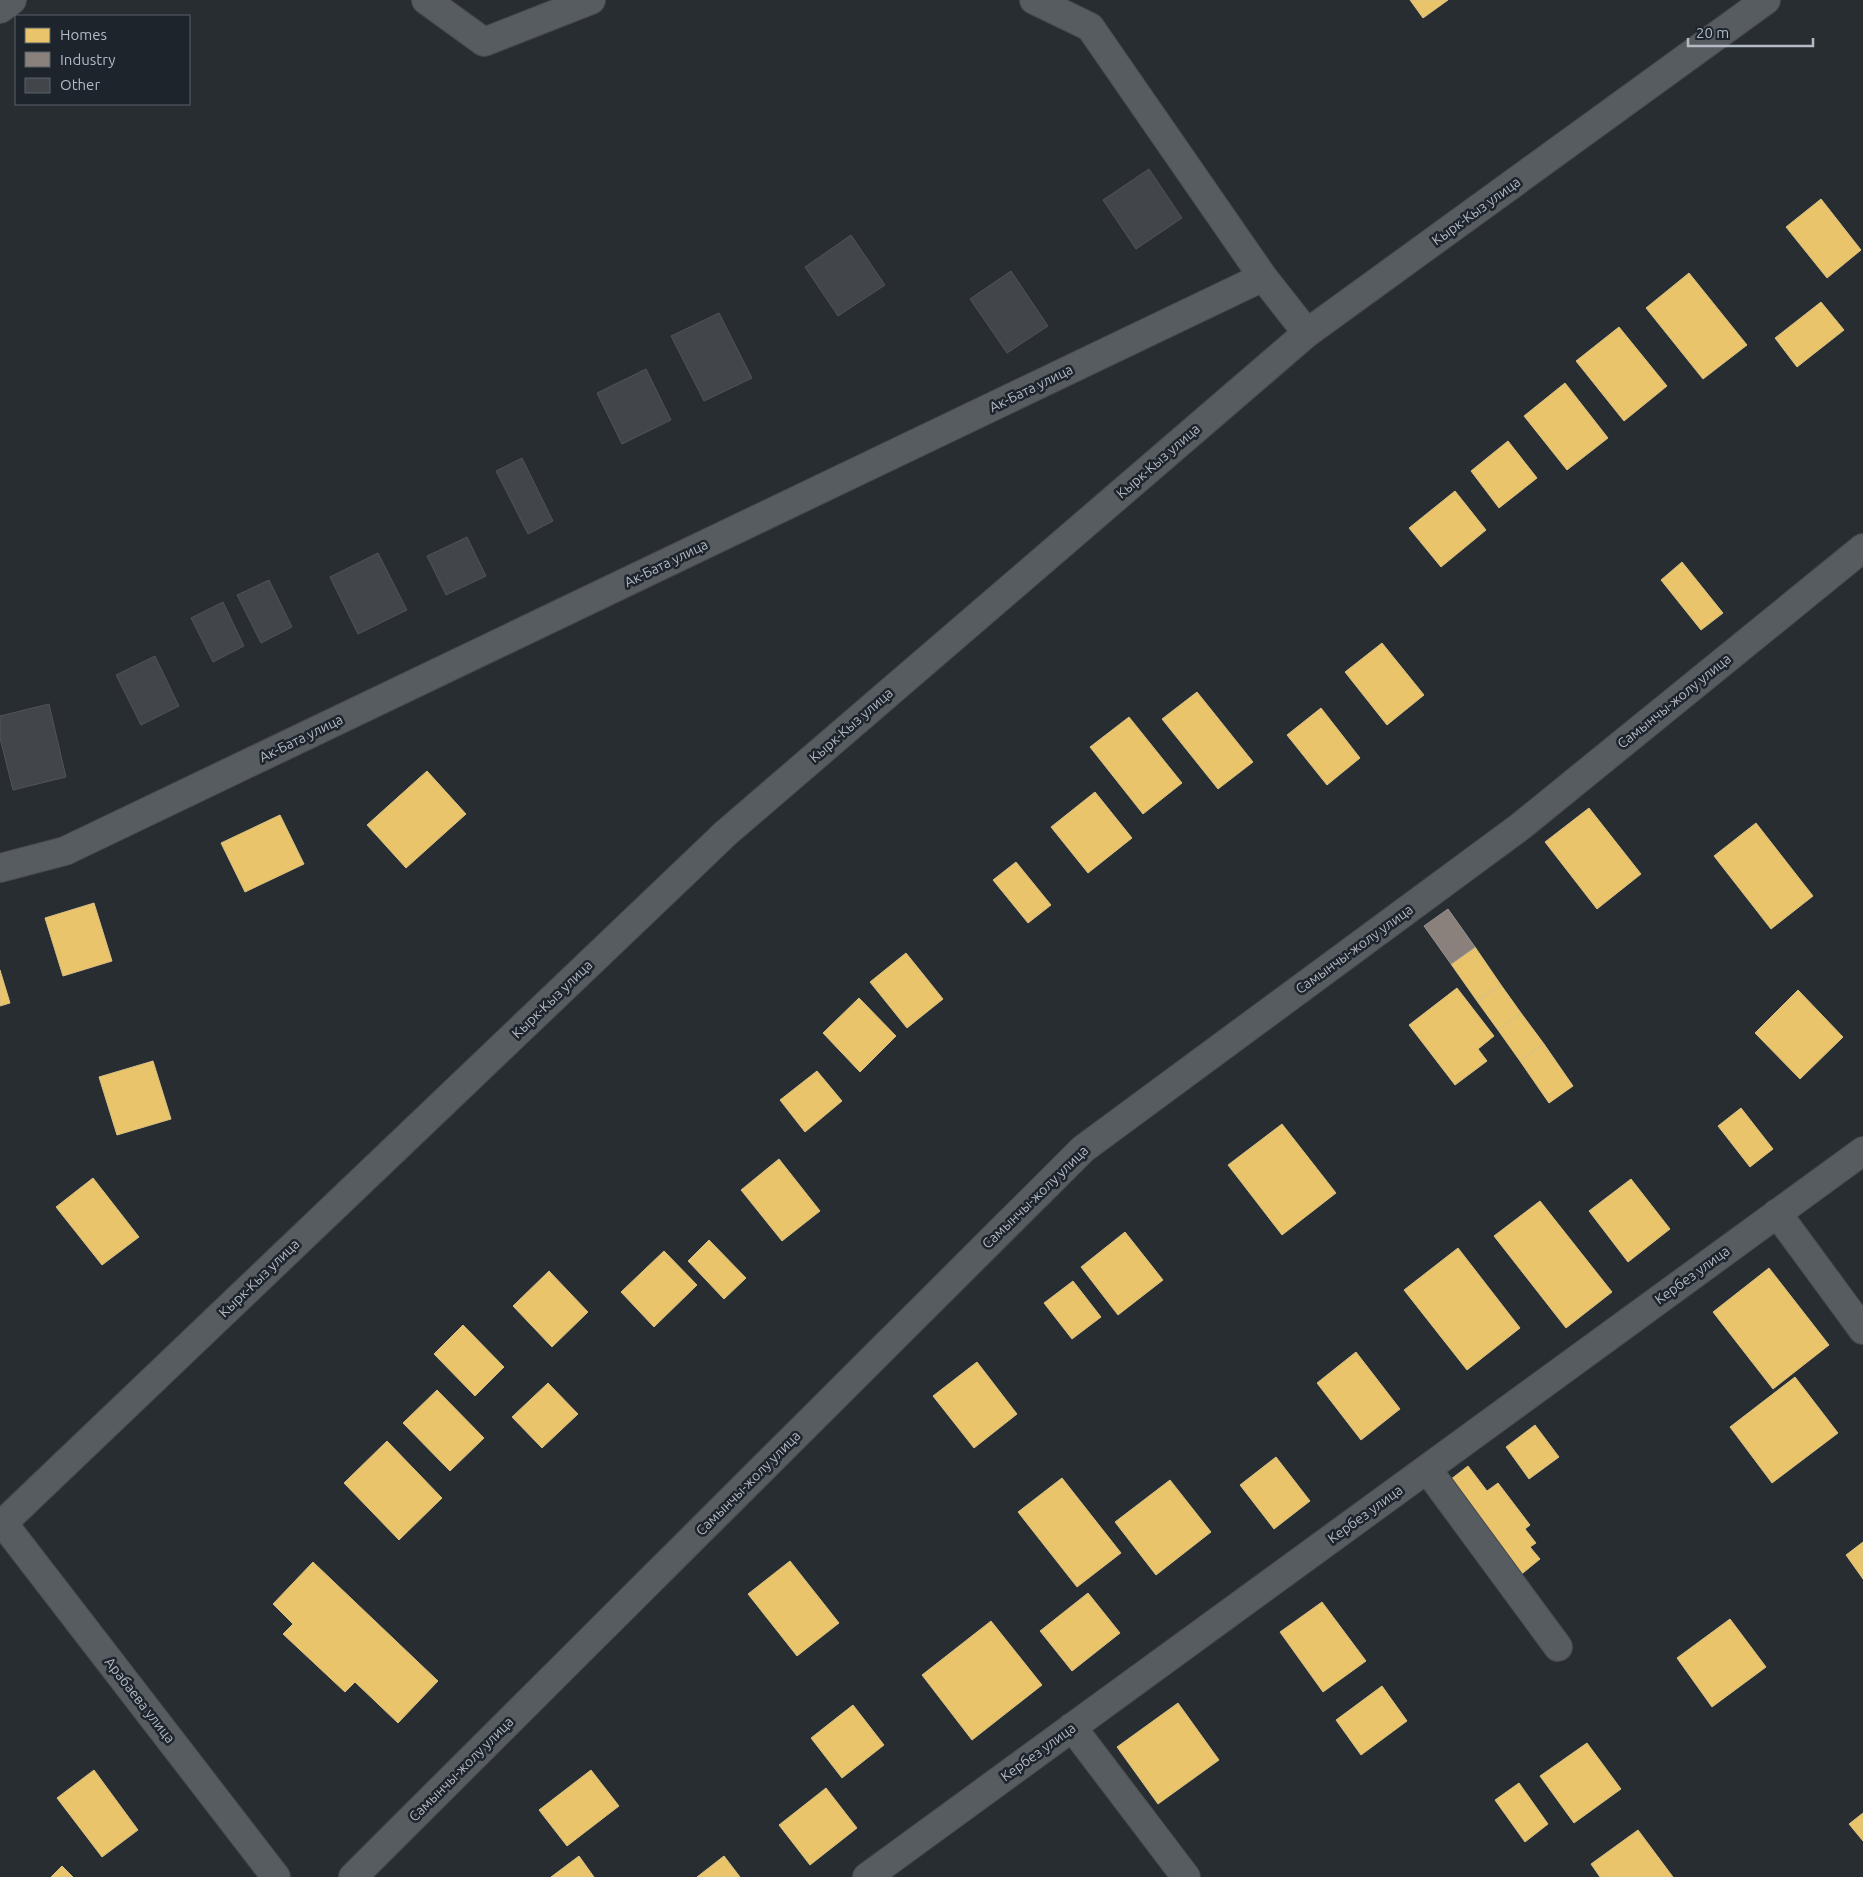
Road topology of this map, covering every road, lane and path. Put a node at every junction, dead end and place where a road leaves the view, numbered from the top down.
1 (12, 0) edge
2 (426, 0) edge
3 (591, 0) edge
4 (1034, 0) edge
5 (1766, 0) edge
6 (0, 9) edge
7 (1262, 276) junction
8 (1307, 333) junction
9 (1863, 548) edge
10 (0, 868) edge
11 (1863, 1151) edge
12 (1777, 1214) junction
13 (1863, 1330) edge
14 (1427, 1469) junction
15 (2, 1524) edge
16 (1558, 1648) dead end
17 (1072, 1727) junction
18 (276, 1877) edge
19 (353, 1877) edge
20 (867, 1877) edge
21 (1186, 1877) edge

1 - 6 street
2 - 3 street
4 - 7 street
5 - 8 street, Кырк-Кыз улица
7 - 8 street
7 - 10 street, Ак-Бата улица
8 - 15 street, Кырк-Кыз улица
9 - 19 street, Самынчы-жолу улица
11 - 12 street, Кербез улица
12 - 13 street
12 - 14 street, Кербез улица
14 - 16 street
14 - 17 street, Кербез улица
15 - 18 street, Арабаева улица
17 - 20 street, Кербез улица
17 - 21 street

